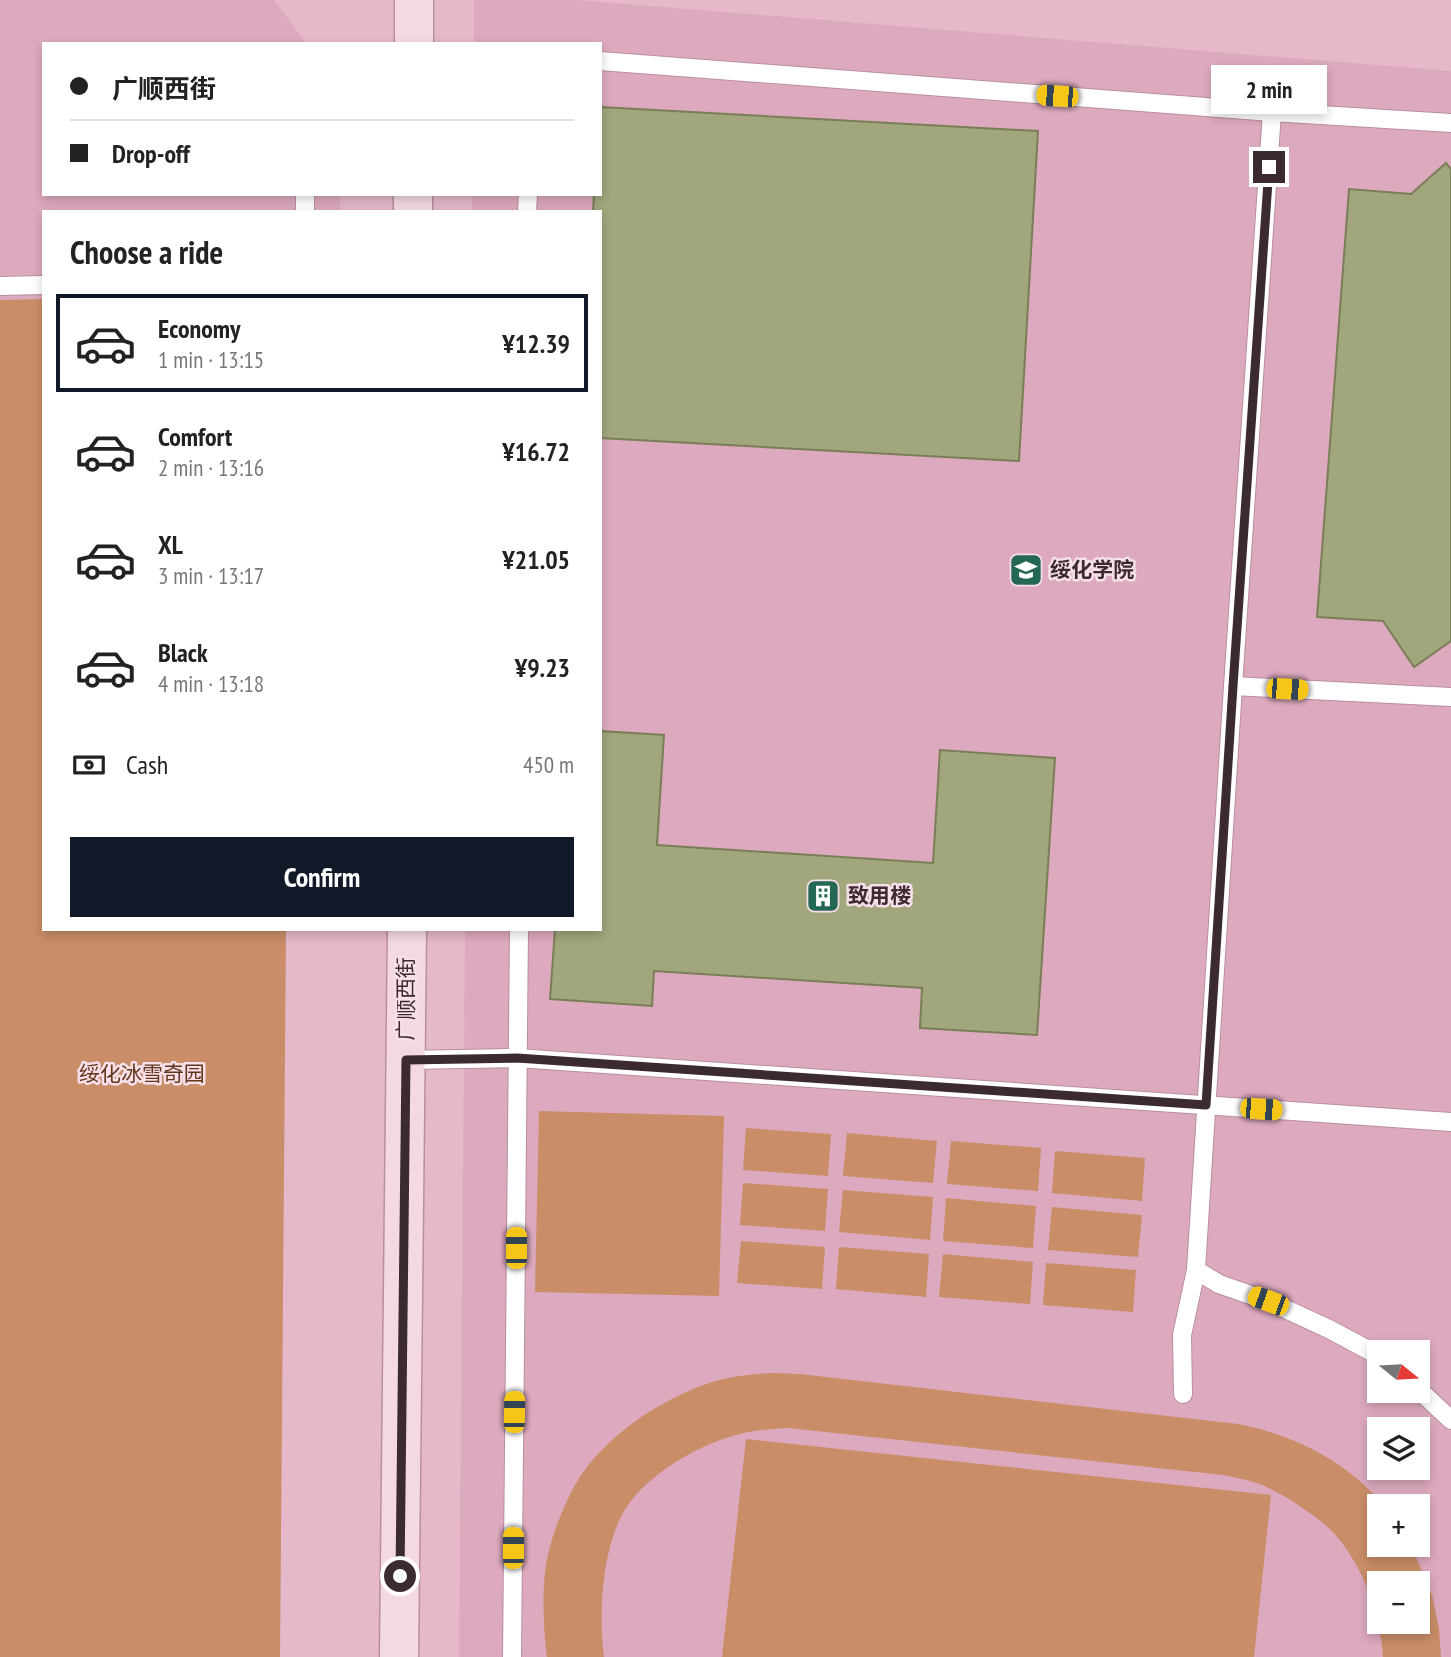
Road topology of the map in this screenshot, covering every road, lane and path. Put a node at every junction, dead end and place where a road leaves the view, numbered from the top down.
1 (414, 0) edge
2 (414, 42) edge
3 (602, 61) edge
4 (1272, 112) junction
5 (1451, 123) edge
6 (42, 285) edge
7 (0, 286) edge
8 (1233, 686) junction
9 (1451, 697) edge
10 (407, 931) edge
11 (519, 931) edge
12 (517, 1058) junction
13 (406, 1060) junction
14 (1206, 1105) junction
15 (1451, 1122) edge
16 (1196, 1270) junction
17 (1367, 1349) edge
18 (1183, 1394) dead end
19 (1430, 1400) edge
20 (1451, 1419) edge
21 (398, 1657) edge
22 (512, 1657) edge

1 - 2 main road
3 - 4 lane
4 - 5 lane
4 - 8 lane
6 - 7 lane
8 - 9 lane
8 - 14 lane
10 - 13 main road, 广顺西街
11 - 12 lane
12 - 13 lane
12 - 14 lane
12 - 22 lane
13 - 21 main road, 广顺西街
14 - 15 lane
14 - 16 lane
16 - 17 lane
16 - 18 lane
19 - 20 lane

